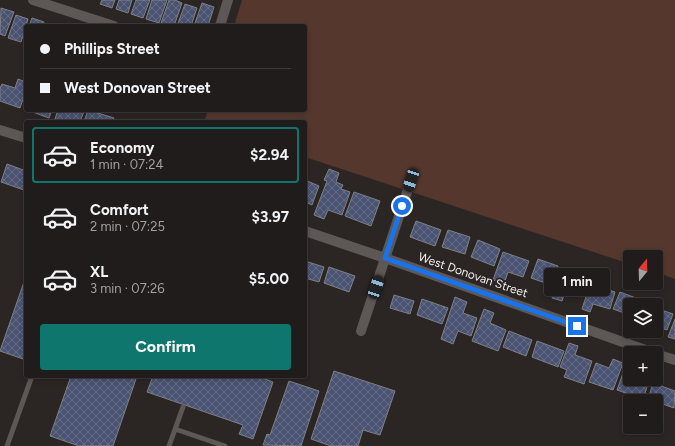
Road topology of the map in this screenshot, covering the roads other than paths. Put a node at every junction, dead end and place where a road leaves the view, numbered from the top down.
1 (34, 0) edge
2 (228, 0) edge
3 (108, 24) edge
4 (221, 24) edge
5 (0, 130) edge
6 (24, 137) edge
7 (411, 180) dead end
8 (307, 232) edge
9 (385, 258) junction
10 (361, 331) dead end
11 (635, 346) edge
12 (663, 356) edge
13 (675, 360) edge
14 (31, 378) edge
15 (183, 407) dead end
16 (175, 429) junction
17 (7, 446) edge
18 (169, 446) edge
19 (225, 446) edge

1 - 3 street
2 - 4 street
5 - 6 street
7 - 9 street
8 - 9 street, West Donovan Street
9 - 10 street
9 - 11 street, West Donovan Street
12 - 13 street, West Donovan Street
14 - 17 lane
15 - 16 lane
16 - 18 lane
16 - 19 lane

